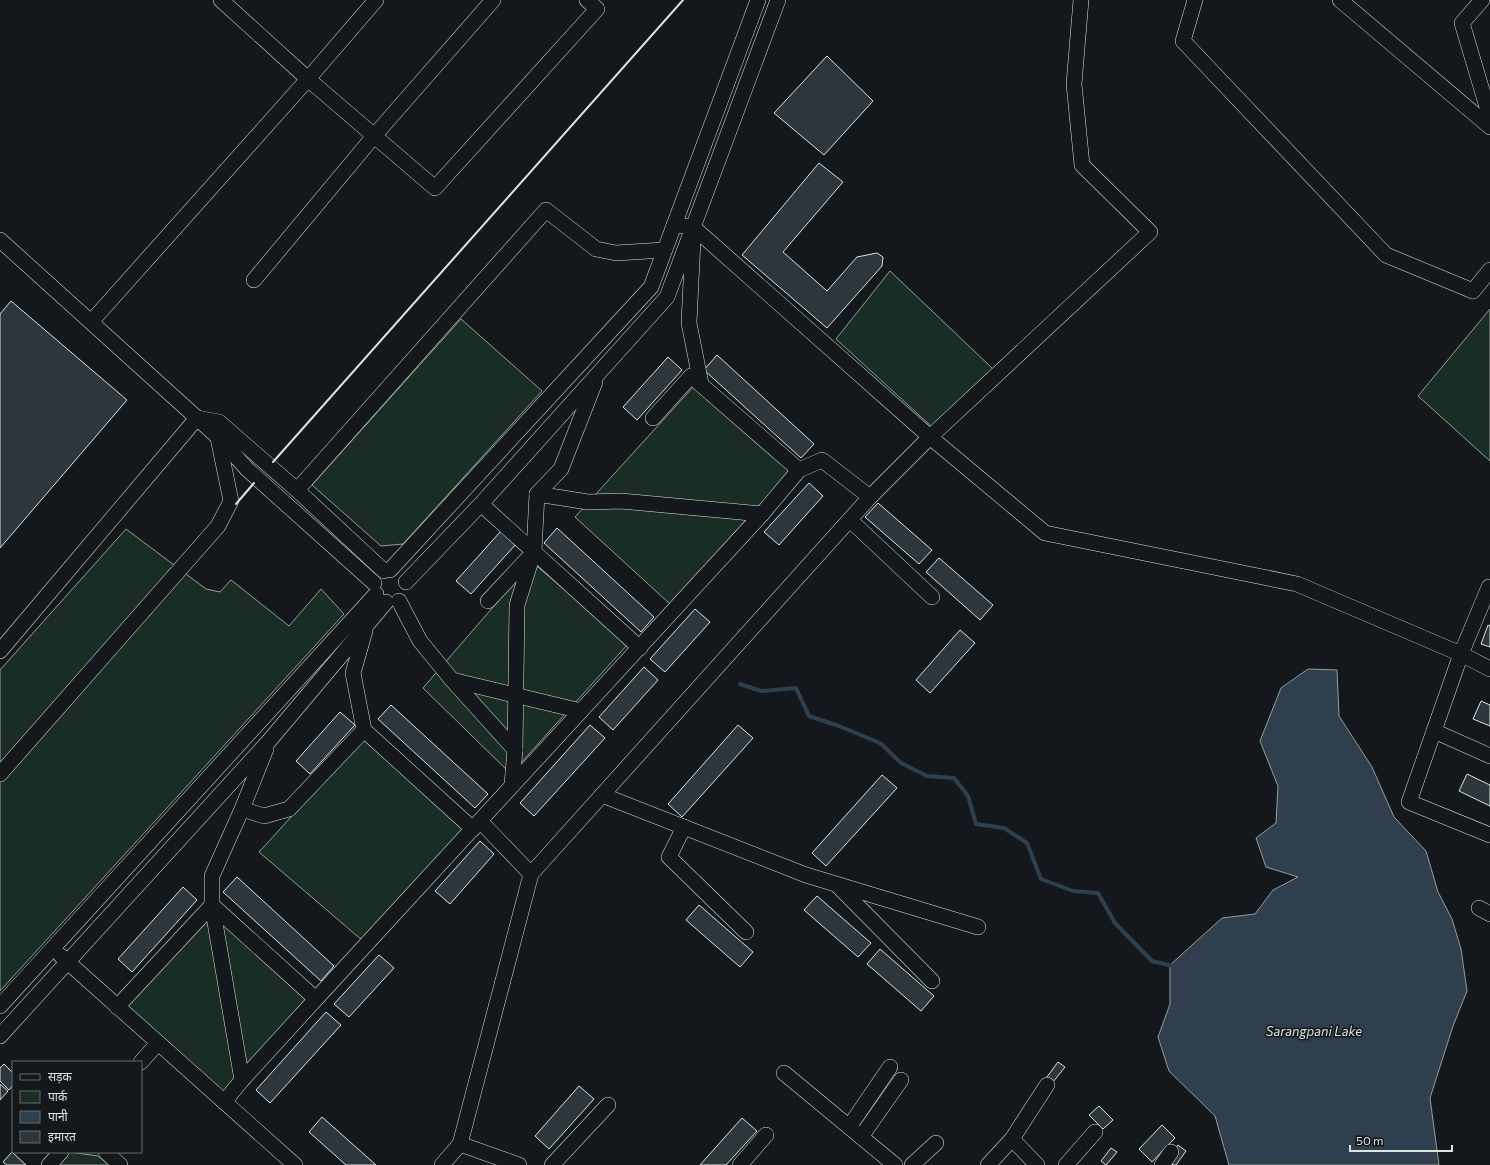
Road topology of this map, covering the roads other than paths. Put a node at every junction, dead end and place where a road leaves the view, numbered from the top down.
1 (221, 0) edge
2 (376, 0) edge
3 (493, 0) edge
4 (588, 0) edge
5 (758, 0) edge
6 (778, 0) edge
7 (1081, 0) edge
8 (1195, 0) edge
9 (1340, 0) edge
10 (1482, 0) edge
11 (308, 79) junction
12 (1490, 117) edge
13 (1490, 127) edge
14 (374, 136) junction
15 (674, 225) junction
16 (693, 227) junction
17 (0, 240) edge
18 (664, 250) junction
19 (1490, 270) edge
20 (254, 280) dead end
21 (91, 322) junction
22 (599, 371) junction
23 (701, 384) junction
24 (197, 418) junction
25 (653, 418) dead end
26 (218, 437) junction
27 (930, 437) junction
28 (799, 470) junction
29 (481, 471) junction
30 (497, 486) junction
31 (297, 490) junction
32 (537, 494) junction
33 (870, 497) junction
34 (481, 504) junction
35 (762, 514) junction
36 (850, 520) junction
37 (534, 551) junction
38 (387, 571) junction
39 (406, 582) junction
40 (1490, 587) edge
41 (384, 595) junction
42 (932, 597) dead end
43 (488, 601) dead end
44 (366, 626) junction
45 (640, 648) junction
46 (0, 651) edge
47 (1461, 654) junction
48 (1490, 669) edge
49 (452, 680) junction
50 (516, 696) junction
51 (581, 710) junction
52 (364, 730) junction
53 (1434, 731) junction
54 (269, 741) junction
55 (515, 750) junction
56 (1490, 756) edge
57 (0, 774) edge
58 (512, 785) junction
59 (602, 795) junction
60 (242, 809) junction
61 (476, 825) junction
62 (684, 827) junction
63 (1490, 835) edge
64 (531, 874) junction
65 (836, 884) junction
66 (212, 905) junction
67 (978, 927) dead end
68 (746, 932) dead end
69 (52, 949) junction
70 (68, 962) junction
71 (932, 981) dead end
72 (316, 999) junction
73 (0, 1006) edge
74 (117, 1007) junction
75 (0, 1036) edge
76 (158, 1043) junction
77 (142, 1061) edge
78 (890, 1067) dead end
79 (784, 1073) dead end
80 (242, 1080) junction
81 (901, 1080) dead end
82 (1047, 1085) dead end
83 (224, 1102) junction
84 (608, 1105) dead end
85 (849, 1127) junction
86 (1095, 1132) dead end
87 (766, 1135) dead end
88 (861, 1137) junction
89 (1012, 1140) junction
90 (936, 1143) dead end
91 (460, 1144) junction
92 (1171, 1152) dead end
93 (60, 1153) edge
94 (107, 1153) edge
95 (49, 1165) edge
96 (120, 1165) edge
97 (295, 1165) edge
98 (442, 1165) edge
99 (519, 1165) edge
100 (552, 1165) edge
101 (740, 1165) edge
102 (895, 1165) edge
103 (912, 1165) edge
104 (988, 1165) edge
105 (1037, 1165) edge
106 (1066, 1165) edge
107 (1162, 1165) edge

1 - 11 street
2 - 11 street
3 - 14 street
4 - 14 street
5 - 15 street
6 - 16 street
7 - 27 street
8 - 19 street
9 - 13 street
10 - 12 street
11 - 14 street
11 - 21 street
14 - 20 street
15 - 16 street
15 - 18 street
16 - 22 street
16 - 23 street
16 - 27 street
17 - 21 street
18 - 29 street
18 - 31 street
21 - 24 street
22 - 30 street
22 - 32 street
23 - 25 street
23 - 28 street
24 - 26 street
24 - 31 street
24 - 46 street
26 - 41 street
26 - 57 street
27 - 33 street
27 - 47 street
28 - 33 street
28 - 35 street
29 - 30 street
29 - 38 street
30 - 34 street
31 - 38 street
32 - 35 street
32 - 37 street
33 - 36 street
34 - 37 street
34 - 39 street
35 - 45 street
36 - 42 street
36 - 59 street
37 - 43 street
37 - 45 street
37 - 50 street
38 - 39 street
38 - 41 street
39 - 41 street
40 - 47 street
41 - 44 street
41 - 49 street
41 - 69 street
44 - 52 street
44 - 54 street
45 - 51 street
47 - 48 street
47 - 53 street
49 - 50 street
49 - 55 street
50 - 51 street
50 - 55 street
51 - 58 street
52 - 60 street
52 - 61 street
53 - 56 street
53 - 63 street
54 - 60 street
54 - 70 street
55 - 58 street
58 - 61 street
59 - 62 street
59 - 64 street
60 - 66 street
61 - 64 street
61 - 72 street
62 - 65 street
62 - 68 street
64 - 91 street
65 - 67 street
65 - 71 street
66 - 72 street
66 - 74 street
66 - 80 street
69 - 70 street
69 - 73 street
70 - 74 street
70 - 75 street
72 - 80 street
74 - 76 street
76 - 77 street
76 - 83 street
78 - 85 street
79 - 85 street
80 - 83 street
81 - 88 street
82 - 89 street
83 - 97 street
84 - 100 street
85 - 88 street
86 - 106 street
87 - 101 street
88 - 102 street
89 - 104 street
89 - 105 street
90 - 103 street
91 - 98 street
91 - 99 street
92 - 107 street
93 - 95 street
94 - 96 street

